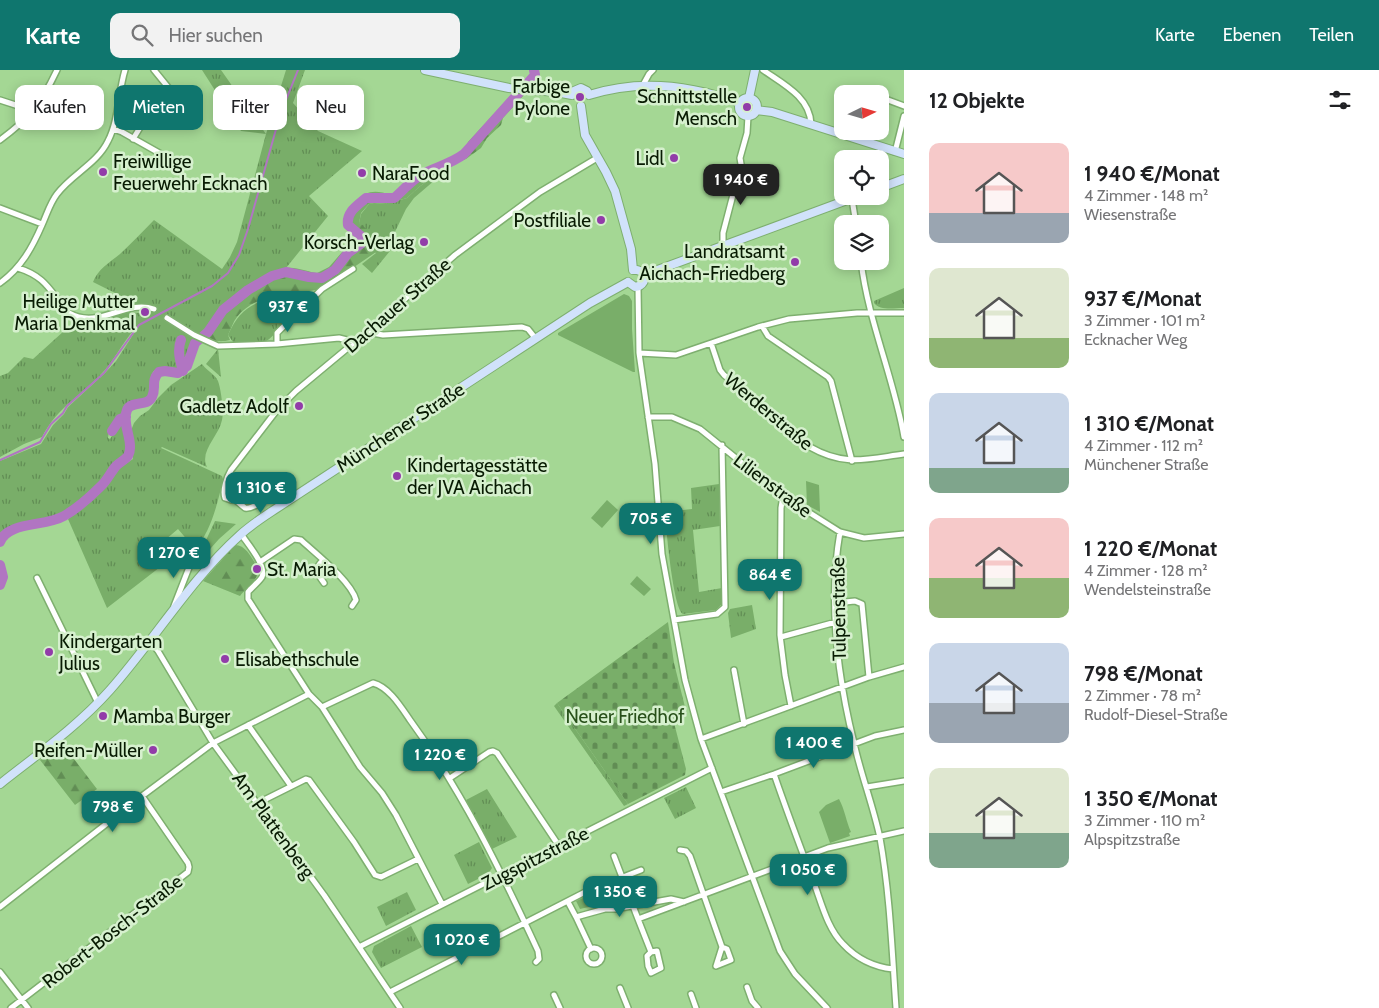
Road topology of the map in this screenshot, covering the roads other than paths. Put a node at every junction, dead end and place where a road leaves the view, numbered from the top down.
1 (57, 70) edge
2 (125, 70) edge
3 (154, 70) edge
4 (425, 70) edge
5 (653, 70) edge
6 (756, 70) edge
7 (764, 70) edge
8 (49, 85) edge
9 (166, 85) edge
10 (643, 85) junction
11 (589, 95) junction
12 (572, 96) junction
13 (749, 98) junction
14 (0, 100) edge
15 (889, 100) edge
16 (740, 103) junction
17 (15, 105) edge
18 (581, 106) junction
19 (904, 106) edge
20 (756, 110) junction
21 (748, 116) junction
22 (904, 116) edge
23 (811, 124) junction
24 (15, 128) edge
25 (113, 129) junction
26 (138, 130) edge
27 (133, 139) junction
28 (0, 140) edge
29 (896, 152) junction
30 (160, 154) dead end
31 (904, 154) edge
32 (597, 158) junction
33 (904, 179) edge
34 (889, 185) edge
35 (836, 205) edge
36 (0, 208) edge
37 (42, 224) junction
38 (723, 247) junction
39 (18, 268) junction
40 (353, 269) dead end
41 (633, 270) junction
42 (863, 270) edge
43 (644, 275) junction
44 (628, 282) junction
45 (0, 283) edge
46 (638, 287) junction
47 (154, 310) dead end
48 (871, 312) junction
49 (904, 312) edge
50 (167, 318) dead end
51 (762, 326) junction
52 (367, 332) junction
53 (536, 339) junction
54 (355, 342) junction
55 (711, 343) junction
56 (277, 344) junction
57 (639, 353) junction
58 (648, 417) junction
59 (904, 437) edge
60 (722, 446) junction
61 (904, 454) edge
62 (852, 461) junction
63 (286, 481) dead end
64 (227, 482) junction
65 (783, 496) junction
66 (233, 498) junction
67 (840, 532) junction
68 (241, 534) junction
69 (904, 534) edge
70 (198, 552) dead end
71 (323, 560) junction
72 (260, 562) junction
73 (37, 578) dead end
74 (324, 583) dead end
75 (835, 603) junction
76 (352, 606) dead end
77 (170, 617) junction
78 (674, 620) junction
79 (836, 622) junction
80 (781, 637) junction
81 (150, 641) junction
82 (904, 667) edge
83 (734, 670) dead end
84 (869, 677) junction
85 (842, 687) junction
86 (309, 694) junction
87 (98, 703) junction
88 (791, 706) junction
89 (322, 707) junction
90 (744, 724) junction
91 (248, 725) junction
92 (904, 730) edge
93 (701, 740) junction
94 (213, 742) junction
95 (854, 744) junction
96 (712, 768) junction
97 (774, 774) junction
98 (450, 778) junction
99 (904, 781) edge
100 (0, 784) edge
101 (290, 786) junction
102 (867, 787) junction
103 (720, 792) junction
104 (142, 796) junction
105 (258, 803) junction
106 (904, 831) edge
107 (879, 836) junction
108 (559, 846) junction
109 (680, 850) dead end
110 (614, 856) dead end
111 (804, 858) junction
112 (418, 859) junction
113 (641, 870) dead end
114 (501, 875) junction
115 (623, 877) junction
116 (751, 877) junction
117 (704, 895) junction
118 (568, 902) junction
119 (685, 902) junction
120 (442, 904) junction
121 (634, 906) junction
122 (0, 907) edge
123 (606, 909) junction
124 (576, 917) junction
125 (638, 919) junction
126 (524, 922) junction
127 (359, 947) junction
128 (722, 947) dead end
129 (591, 949) dead end
130 (651, 952) dead end
131 (536, 962) dead end
132 (893, 969) junction
133 (0, 972) edge
134 (747, 987) dead end
135 (620, 988) dead end
136 (390, 992) junction
137 (691, 994) dead end
138 (554, 995) dead end
139 (22, 1000) junction
140 (12, 1008) edge
141 (28, 1008) edge
142 (400, 1008) edge
143 (560, 1008) edge
144 (628, 1008) edge
145 (696, 1008) edge
146 (758, 1008) edge
147 (827, 1008) edge
148 (896, 1008) edge

1 - 8 street
2 - 25 street
3 - 9 street
4 - 12 main road
5 - 10 street
6 - 13 main road
7 - 23 street
10 - 11 main road
10 - 16 main road
11 - 12 main road
11 - 18 main road
12 - 18 main road
13 - 16 main road
13 - 20 main road
14 - 17 street
15 - 19 street
16 - 21 main road
18 - 32 main road
20 - 21 main road
20 - 23 main road
21 - 38 street
22 - 29 street
23 - 29 main road
24 - 28 street
25 - 27 street
25 - 37 street
26 - 27 street
27 - 30 street
29 - 31 main road
32 - 41 main road
32 - 52 street, Dachauer Straße
33 - 34 main road
35 - 38 main road
36 - 37 street
37 - 39 street
38 - 43 main road
39 - 45 street
39 - 47 street
40 - 56 street
41 - 43 main road
41 - 44 main road
42 - 48 street
43 - 46 main road
44 - 46 main road
44 - 53 main road, Münchener Straße
46 - 57 street
48 - 49 street
48 - 51 street
48 - 59 street
50 - 56 street
51 - 55 street
51 - 62 street
52 - 53 street
52 - 54 street, Dachauer Straße
53 - 68 main road, Münchener Straße
54 - 56 street
54 - 64 street, Dachauer Straße
55 - 57 street
55 - 62 street, Werderstraße
57 - 58 street
58 - 60 street, Lilienstraße
58 - 78 street
60 - 65 street, Lilienstraße
60 - 78 street
61 - 62 street, Werderstraße
63 - 66 street
64 - 66 street
64 - 66 street
65 - 67 street, Lilienstraße
65 - 80 street
67 - 69 street, Lilienstraße
67 - 75 street, Tulpenstraße
68 - 72 street
68 - 77 main road, Münchener Straße
70 - 77 street
71 - 72 street
71 - 74 street
71 - 76 street
72 - 86 street
73 - 87 street
75 - 79 street, Tulpenstraße
75 - 84 street
77 - 81 main road, Münchener Straße
78 - 93 street
79 - 80 street
79 - 85 street, Tulpenstraße
80 - 88 street
81 - 87 main road, Münchener Straße
81 - 94 street, Am Plattenberg
82 - 84 street
83 - 90 street
84 - 85 street
85 - 88 street
85 - 95 street, Tulpenstraße
86 - 89 street
86 - 91 street
87 - 100 main road, Münchener Straße
88 - 90 street
89 - 98 street
89 - 112 street
90 - 93 street
91 - 94 street
91 - 101 street
92 - 95 street
93 - 96 street
94 - 104 street
94 - 105 street, Am Plattenberg
95 - 97 street
95 - 102 street, Tulpenstraße
96 - 103 street
96 - 108 street, Zugspitzstraße
97 - 103 street
97 - 111 street
98 - 108 street
98 - 114 street
99 - 102 street
101 - 105 street
101 - 112 street
102 - 107 street, Tulpenstraße
103 - 116 street
104 - 122 street
104 - 139 street, Robert-Bosch-Straße
105 - 127 street, Am Plattenberg
106 - 107 street
107 - 111 street
107 - 132 street, Tulpenstraße
108 - 114 street, Zugspitzstraße
109 - 117 street
110 - 115 street
111 - 116 street
111 - 132 street
112 - 120 street
113 - 115 street
114 - 120 street, Zugspitzstraße
114 - 126 street
115 - 121 street
116 - 117 street
116 - 147 street
117 - 119 street
117 - 128 street
118 - 123 street
118 - 124 street
118 - 126 street
119 - 121 street
119 - 125 street
120 - 127 street, Zugspitzstraße
121 - 123 street
121 - 125 street
123 - 124 street
124 - 129 street
125 - 130 street
126 - 131 street
126 - 136 street
127 - 136 street, Am Plattenberg
132 - 148 street, Tulpenstraße
133 - 139 street
134 - 146 street
135 - 144 street
136 - 142 street, Am Plattenberg
137 - 145 street
138 - 143 street
139 - 140 street, Robert-Bosch-Straße
139 - 141 street

